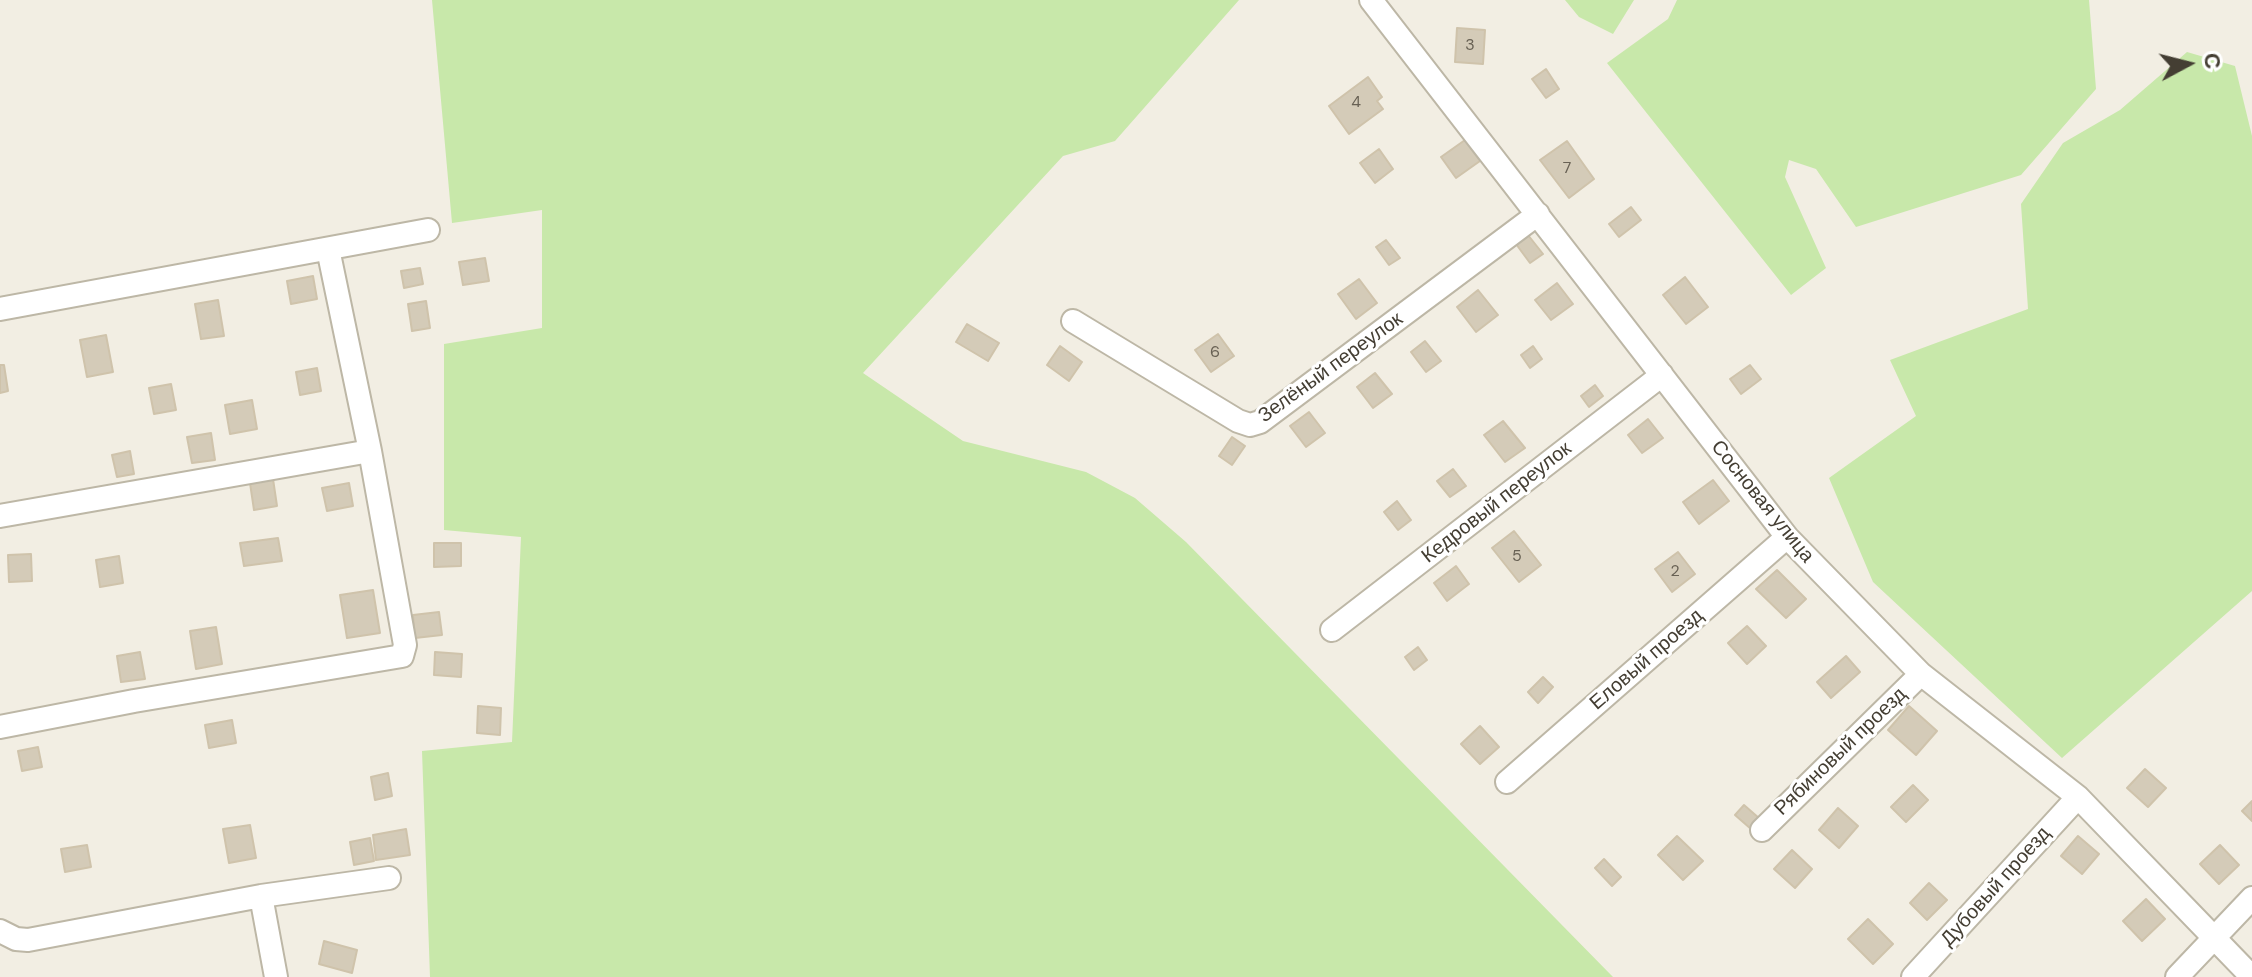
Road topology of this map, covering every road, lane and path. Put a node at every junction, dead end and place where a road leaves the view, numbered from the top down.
1 (1371, 0) edge
2 (1538, 214) junction
3 (428, 230) dead end
4 (328, 249) junction
5 (0, 309) edge
6 (1073, 321) dead end
7 (1662, 375) junction
8 (370, 451) junction
9 (0, 516) edge
10 (1787, 537) junction
11 (1332, 630) dead end
12 (1921, 674) junction
13 (0, 727) edge
14 (1507, 782) dead end
15 (2078, 797) junction
16 (1762, 830) dead end
17 (389, 878) dead end
18 (261, 896) junction
19 (2252, 898) edge
20 (0, 931) edge
21 (2214, 938) junction
22 (276, 977) edge
23 (1913, 977) edge
24 (2177, 977) edge
25 (2252, 977) edge

1 - 2 street, Сосновая улица
2 - 6 street, Зелёный переулок
2 - 7 street, Сосновая улица
3 - 4 street
4 - 5 street
4 - 8 street
7 - 10 street, Сосновая улица
7 - 11 street, Кедровый переулок
8 - 9 street
8 - 13 street
10 - 12 street, Сосновая улица
10 - 14 street, Еловый проезд
12 - 15 street, Сосновая улица
12 - 16 street, Рябиновый проезд
15 - 21 street, Сосновая улица
15 - 23 street, Дубовый проезд
17 - 18 street
18 - 20 street
18 - 22 street
19 - 21 street
21 - 24 street
21 - 25 street, Сосновая улица

